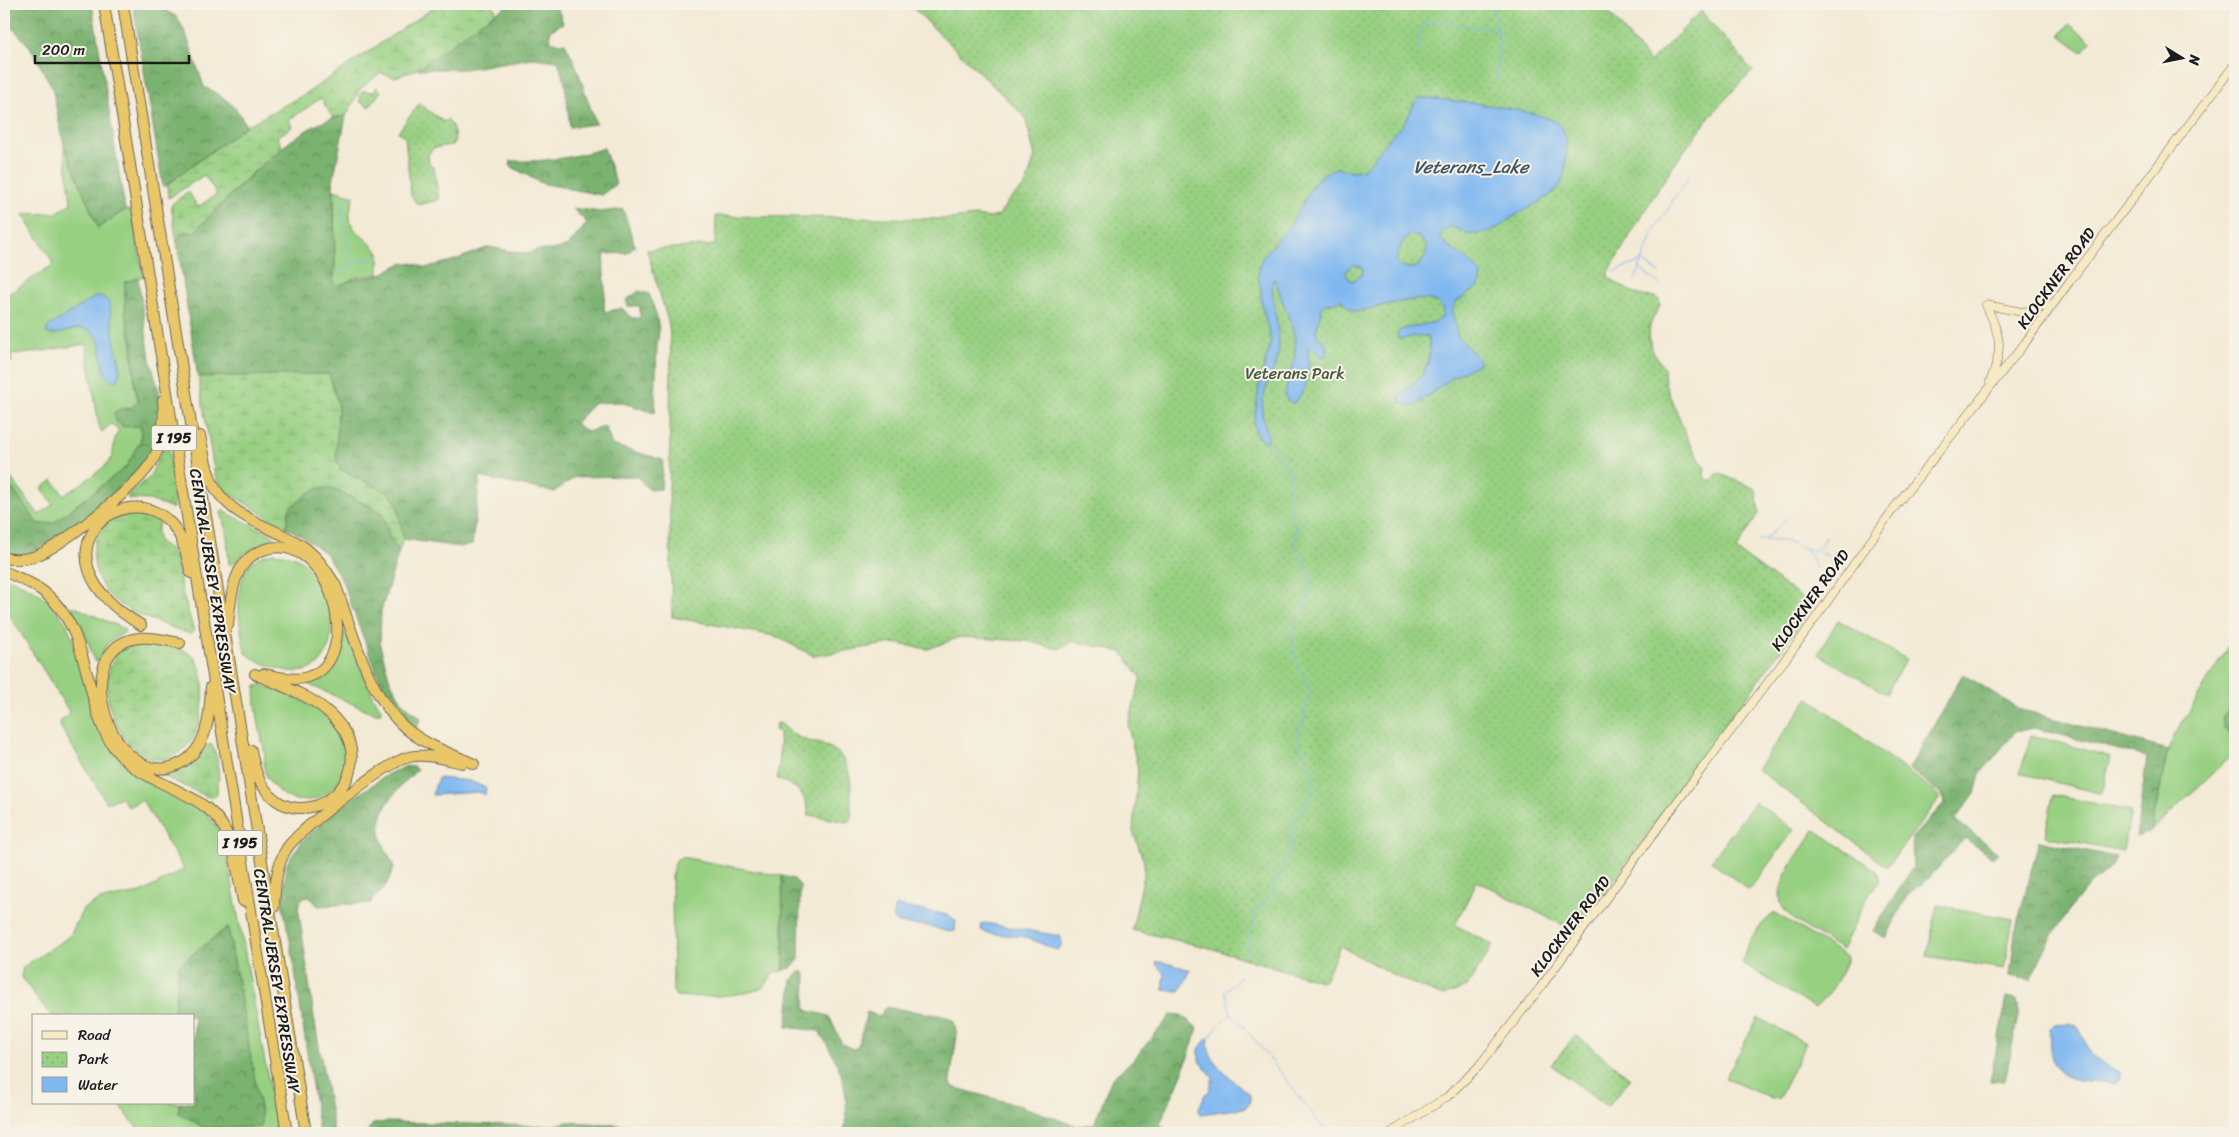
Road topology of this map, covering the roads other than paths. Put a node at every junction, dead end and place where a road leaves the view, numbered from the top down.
1 (104, 4) edge
2 (123, 4) edge
3 (2235, 64) edge
4 (146, 263) junction
5 (167, 272) junction
6 (2054, 303) junction
7 (1987, 391) junction
8 (4, 558) edge
9 (4, 571) edge
10 (203, 612) junction
11 (141, 626) dead end
12 (227, 640) junction
13 (180, 643) dead end
14 (210, 658) junction
15 (233, 679) junction
16 (289, 1025) junction
17 (270, 1028) junction
18 (287, 1133) edge
19 (306, 1133) edge
20 (1390, 1133) edge

1 - 4 highway, CENTRAL JERSEY EXPRESSWAY / I 195
2 - 5 highway, CENTRAL JERSEY EXPRESSWAY / I 195
3 - 6 main road, KLOCKNER ROAD
4 - 8 highway
4 - 10 highway, CENTRAL JERSEY EXPRESSWAY / I 195
5 - 12 highway, CENTRAL JERSEY EXPRESSWAY / I 195
5 - 16 highway
6 - 7 main road, KLOCKNER ROAD
6 - 7 main road
7 - 20 main road, KLOCKNER ROAD
9 - 17 highway
10 - 11 highway
10 - 14 highway, CENTRAL JERSEY EXPRESSWAY / I 195
12 - 15 highway, CENTRAL JERSEY EXPRESSWAY / I 195
12 - 15 highway
13 - 14 highway
14 - 17 highway, CENTRAL JERSEY EXPRESSWAY / I 195
15 - 16 highway, CENTRAL JERSEY EXPRESSWAY / I 195
16 - 19 highway, CENTRAL JERSEY EXPRESSWAY / I 195
17 - 18 highway, CENTRAL JERSEY EXPRESSWAY / I 195

